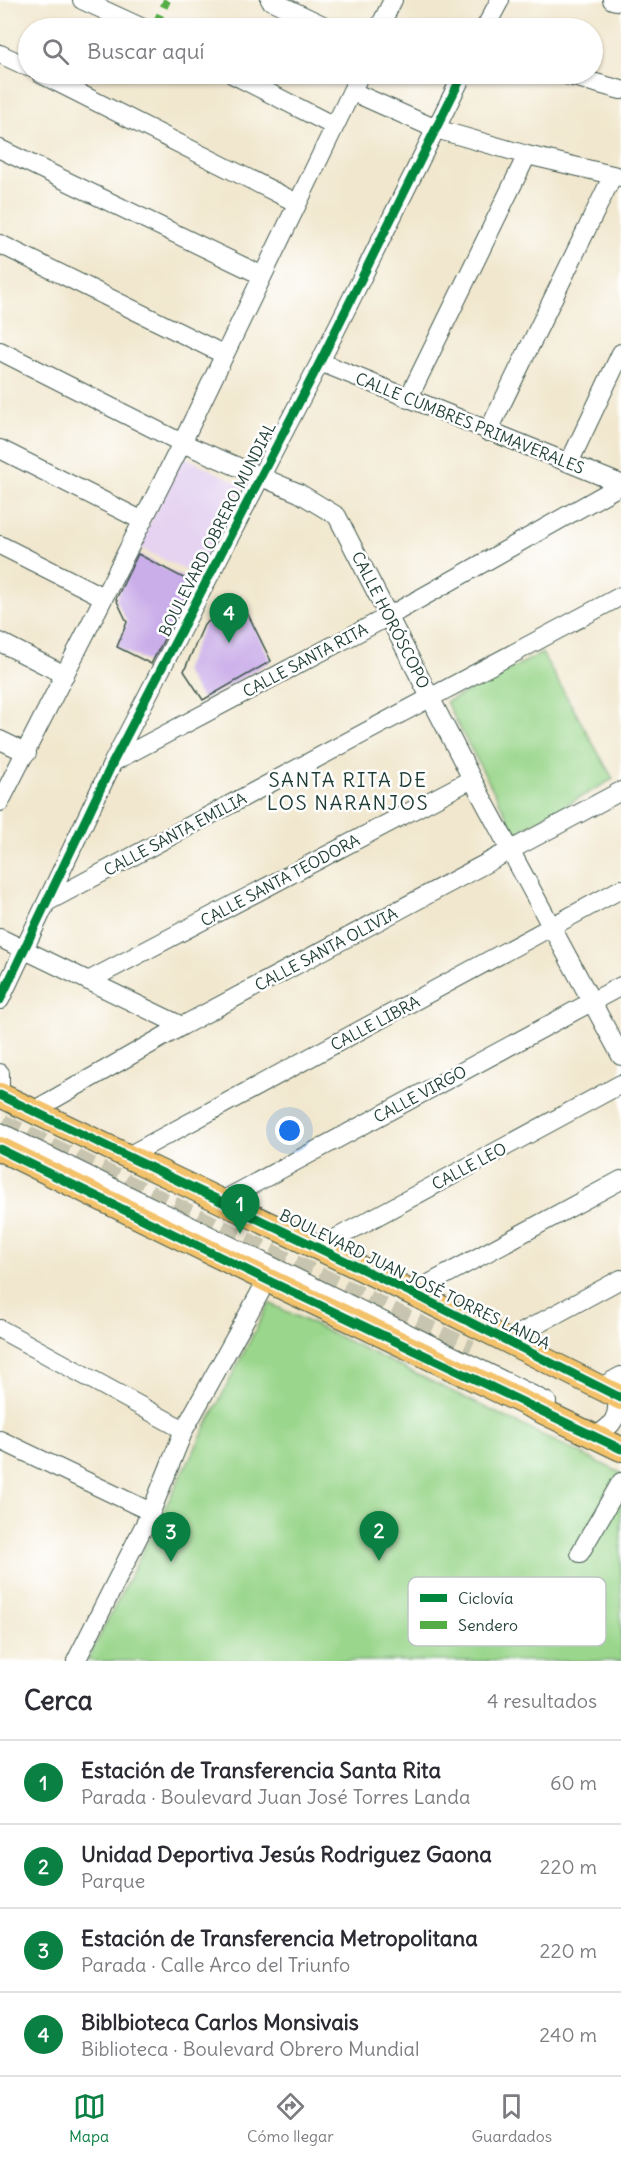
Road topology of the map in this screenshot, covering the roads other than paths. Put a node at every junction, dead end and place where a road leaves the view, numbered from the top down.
1 (82, 0) edge
2 (270, 0) edge
3 (393, 0) edge
4 (500, 0) edge
5 (612, 0) edge
6 (621, 2) edge
7 (121, 18) edge
8 (308, 18) edge
9 (384, 18) edge
10 (490, 18) edge
11 (0, 54) edge
12 (18, 62) edge
13 (61, 84) edge
14 (252, 84) edge
15 (356, 84) edge
16 (458, 84) edge
17 (599, 84) edge
18 (621, 90) edge
19 (353, 92) junction
20 (334, 126) junction
21 (435, 129) junction
22 (0, 149) edge
23 (527, 155) junction
24 (617, 176) edge
25 (297, 203) junction
26 (0, 244) edge
27 (261, 275) junction
28 (0, 351) edge
29 (621, 352) edge
30 (223, 354) junction
31 (320, 362) junction
32 (408, 399) junction
33 (488, 432) junction
34 (182, 443) junction
35 (0, 449) edge
36 (569, 463) junction
37 (262, 477) junction
38 (621, 485) edge
39 (143, 521) junction
40 (0, 545) edge
41 (621, 596) edge
42 (103, 597) junction
43 (389, 616) junction
44 (0, 642) edge
45 (65, 675) junction
46 (431, 699) junction
47 (0, 740) edge
48 (27, 753) junction
49 (113, 762) junction
50 (472, 779) junction
51 (621, 791) edge
52 (0, 802) edge
53 (511, 851) junction
54 (621, 889) edge
55 (47, 902) junction
56 (551, 927) junction
57 (0, 938) edge
58 (22, 949) junction
59 (88, 981) junction
60 (621, 986) edge
61 (0, 1000) edge
62 (591, 1001) junction
63 (182, 1026) junction
64 (621, 1056) edge
65 (0, 1073) edge
66 (621, 1084) edge
67 (0, 1086) edge
68 (0, 1095) edge
69 (33, 1111) junction
70 (1, 1126) edge
71 (0, 1149) edge
72 (128, 1156) junction
73 (621, 1180) edge
74 (220, 1202) junction
75 (318, 1248) junction
76 (621, 1279) edge
77 (267, 1280) junction
78 (412, 1293) junction
79 (2, 1334) edge
80 (508, 1340) junction
81 (471, 1349) tunnel mouth
82 (502, 1378) junction
83 (615, 1389) edge
84 (184, 1430) junction
85 (603, 1431) junction
86 (621, 1437) edge
87 (0, 1440) edge
88 (621, 1449) edge
89 (621, 1482) edge
90 (151, 1512) junction
91 (580, 1553) dead end
92 (76, 1661) edge

1 - 7 street
2 - 8 street
3 - 9 street
4 - 10 street
5 - 6 street
11 - 12 street
13 - 25 street
14 - 20 street
15 - 19 street
16 - 21 street, BOULEVARD OBRERO MUNDIAL
17 - 18 street
19 - 20 street
19 - 21 street
20 - 25 street
21 - 23 street
21 - 31 street, BOULEVARD OBRERO MUNDIAL
22 - 27 street
23 - 24 street
23 - 32 street
24 - 33 street
25 - 27 street
26 - 30 street
27 - 30 street
28 - 34 street, CALLE HORÓSCOPO
29 - 36 street
30 - 34 street
31 - 32 street, CALLE CUMBRES PRIMAVERALES
31 - 37 street, BOULEVARD OBRERO MUNDIAL
32 - 33 street, CALLE CUMBRES PRIMAVERALES
33 - 36 street, CALLE CUMBRES PRIMAVERALES
34 - 37 street, CALLE HORÓSCOPO
34 - 39 street
35 - 39 street
36 - 38 street, CALLE CUMBRES PRIMAVERALES
37 - 43 street, CALLE HORÓSCOPO
37 - 49 street, BOULEVARD OBRERO MUNDIAL
38 - 43 street, CALLE SANTA RITA
39 - 42 street
40 - 42 street
41 - 46 street, CALLE SANTA EMILIA
42 - 45 street
43 - 46 street, CALLE HORÓSCOPO
43 - 49 street, CALLE SANTA RITA
44 - 45 street
45 - 48 street
46 - 50 street, CALLE HORÓSCOPO
46 - 55 street, CALLE SANTA EMILIA
47 - 48 street
48 - 52 street
49 - 55 street, BOULEVARD OBRERO MUNDIAL
50 - 53 street, CALLE HORÓSCOPO
50 - 59 street, CALLE SANTA TEODORA
51 - 53 street, CALLE SANTA OLIVIA
53 - 56 street, CALLE HORÓSCOPO
53 - 63 street, CALLE SANTA OLIVIA
54 - 56 street, CALLE LIBRA
55 - 58 street, BOULEVARD OBRERO MUNDIAL
56 - 62 street, CALLE HORÓSCOPO
56 - 72 street, CALLE LIBRA
57 - 58 street
58 - 59 street
58 - 61 street, BOULEVARD OBRERO MUNDIAL
59 - 63 street
60 - 62 street, CALLE VIRGO
62 - 64 street, CALLE HORÓSCOPO
62 - 74 street, CALLE VIRGO
63 - 69 street, CALLE SANTA OLIVIA
65 - 67 street
66 - 75 street, CALLE LEO
68 - 69 main road, BOULEVARD JUAN JOSÉ TORRES LANDA
69 - 72 main road, BOULEVARD JUAN JOSÉ TORRES LANDA
70 - 82 street
71 - 77 main road
72 - 74 main road, BOULEVARD JUAN JOSÉ TORRES LANDA
73 - 78 street
74 - 75 main road, BOULEVARD JUAN JOSÉ TORRES LANDA
75 - 78 main road, BOULEVARD JUAN JOSÉ TORRES LANDA
76 - 80 street
77 - 84 street
77 - 88 main road
78 - 80 main road, BOULEVARD JUAN JOSÉ TORRES LANDA
79 - 84 street
80 - 83 main road, BOULEVARD JUAN JOSÉ TORRES LANDA
81 - 82 street
82 - 85 street
83 - 85 street
84 - 90 street
85 - 86 street
87 - 90 street
89 - 91 street
90 - 92 street

